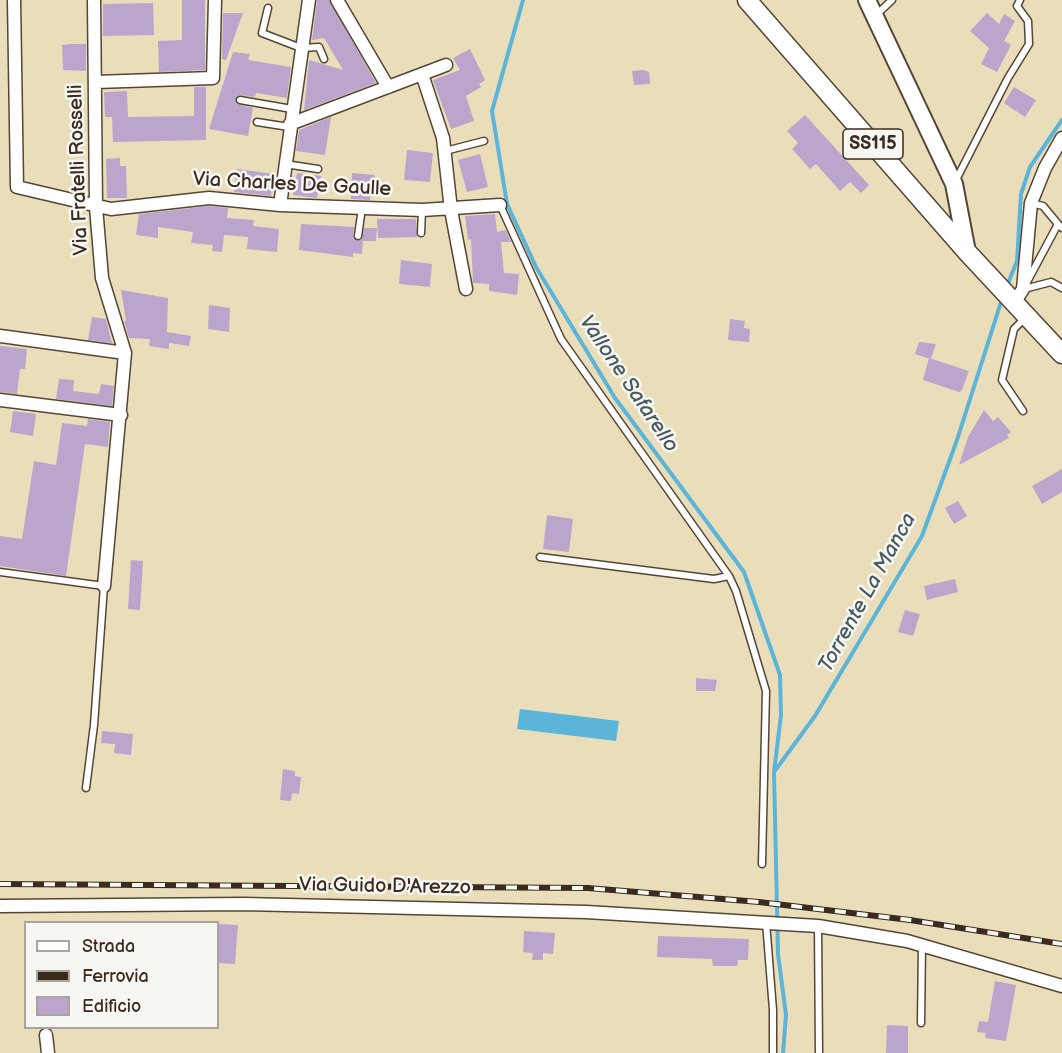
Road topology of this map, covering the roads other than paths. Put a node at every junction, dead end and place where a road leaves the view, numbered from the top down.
1 (14, 0) edge
2 (94, 0) edge
3 (215, 0) edge
4 (309, 0) edge
5 (337, 0) edge
6 (747, 0) edge
7 (867, 0) edge
8 (892, 0) edge
9 (1020, 0) edge
10 (268, 8) dead end
11 (875, 16) junction
12 (301, 48) junction
13 (324, 59) dead end
14 (447, 64) dead end
15 (422, 74) junction
16 (96, 82) junction
17 (388, 87) junction
18 (240, 100) dead end
19 (292, 109) junction
20 (257, 122) dead end
21 (290, 125) junction
22 (1062, 138) edge
23 (484, 141) dead end
24 (445, 151) junction
25 (285, 164) junction
26 (318, 169) dead end
27 (954, 184) junction
28 (1031, 203) junction
29 (280, 205) junction
30 (500, 205) joint
31 (96, 207) junction
32 (362, 208) junction
33 (422, 210) junction
34 (451, 210) junction
35 (1060, 226) edge
36 (421, 233) dead end
37 (358, 236) dead end
38 (967, 252) junction
39 (1062, 288) edge
40 (466, 289) dead end
41 (1015, 299) junction
42 (0, 336) edge
43 (125, 353) junction
44 (1062, 354) edge
45 (0, 400) edge
46 (1023, 411) dead end
47 (121, 415) junction
48 (540, 557) dead end
49 (0, 572) edge
50 (729, 576) junction
51 (104, 586) junction
52 (86, 788) dead end
53 (762, 864) dead end
54 (0, 906) edge
55 (768, 922) junction
56 (818, 926) junction
57 (922, 946) junction
58 (1062, 986) edge
59 (921, 1023) dead end
60 (46, 1035) dead end
61 (48, 1053) edge
62 (772, 1053) edge
63 (819, 1053) edge

1 - 31 street, Via Charles De Gaulle
2 - 16 street, Via Fratelli Rosselli
3 - 16 street
4 - 12 street
5 - 17 street
6 - 38 main road, SS115
7 - 11 main road
8 - 11 lane
9 - 27 lane
10 - 12 lane
11 - 27 main road
12 - 13 lane
12 - 19 street
14 - 15 street
15 - 17 street
15 - 24 street
16 - 31 street, Via Fratelli Rosselli
17 - 21 street
18 - 19 lane
19 - 21 street
20 - 21 lane
21 - 25 street
22 - 28 street
23 - 24 lane
24 - 34 street
25 - 26 lane
25 - 29 street
27 - 38 main road
28 - 35 lane
28 - 41 street
29 - 31 street, Via Charles De Gaulle
29 - 32 street, Via Charles De Gaulle
30 - 34 street, Via Charles De Gaulle
30 - 50 lane
31 - 43 street, Via Fratelli Rosselli
32 - 33 street, Via Charles De Gaulle
32 - 37 lane
33 - 34 street, Via Charles De Gaulle
33 - 36 lane
34 - 40 street
35 - 41 lane
38 - 41 main road, SS115
39 - 41 lane
41 - 44 main road, SS115
41 - 46 lane
42 - 43 street
43 - 47 street, Via Fratelli Rosselli
45 - 47 street
47 - 51 street, Via Fratelli Rosselli
48 - 50 lane
49 - 51 lane
50 - 53 lane
51 - 52 lane
54 - 55 street, Via Guido D'Arezzo
55 - 56 street, Via Guido D'Arezzo
55 - 62 lane
56 - 57 street, Via Guido D'Arezzo
56 - 63 lane
57 - 58 street, Via Guido D'Arezzo
57 - 59 lane
60 - 61 street

